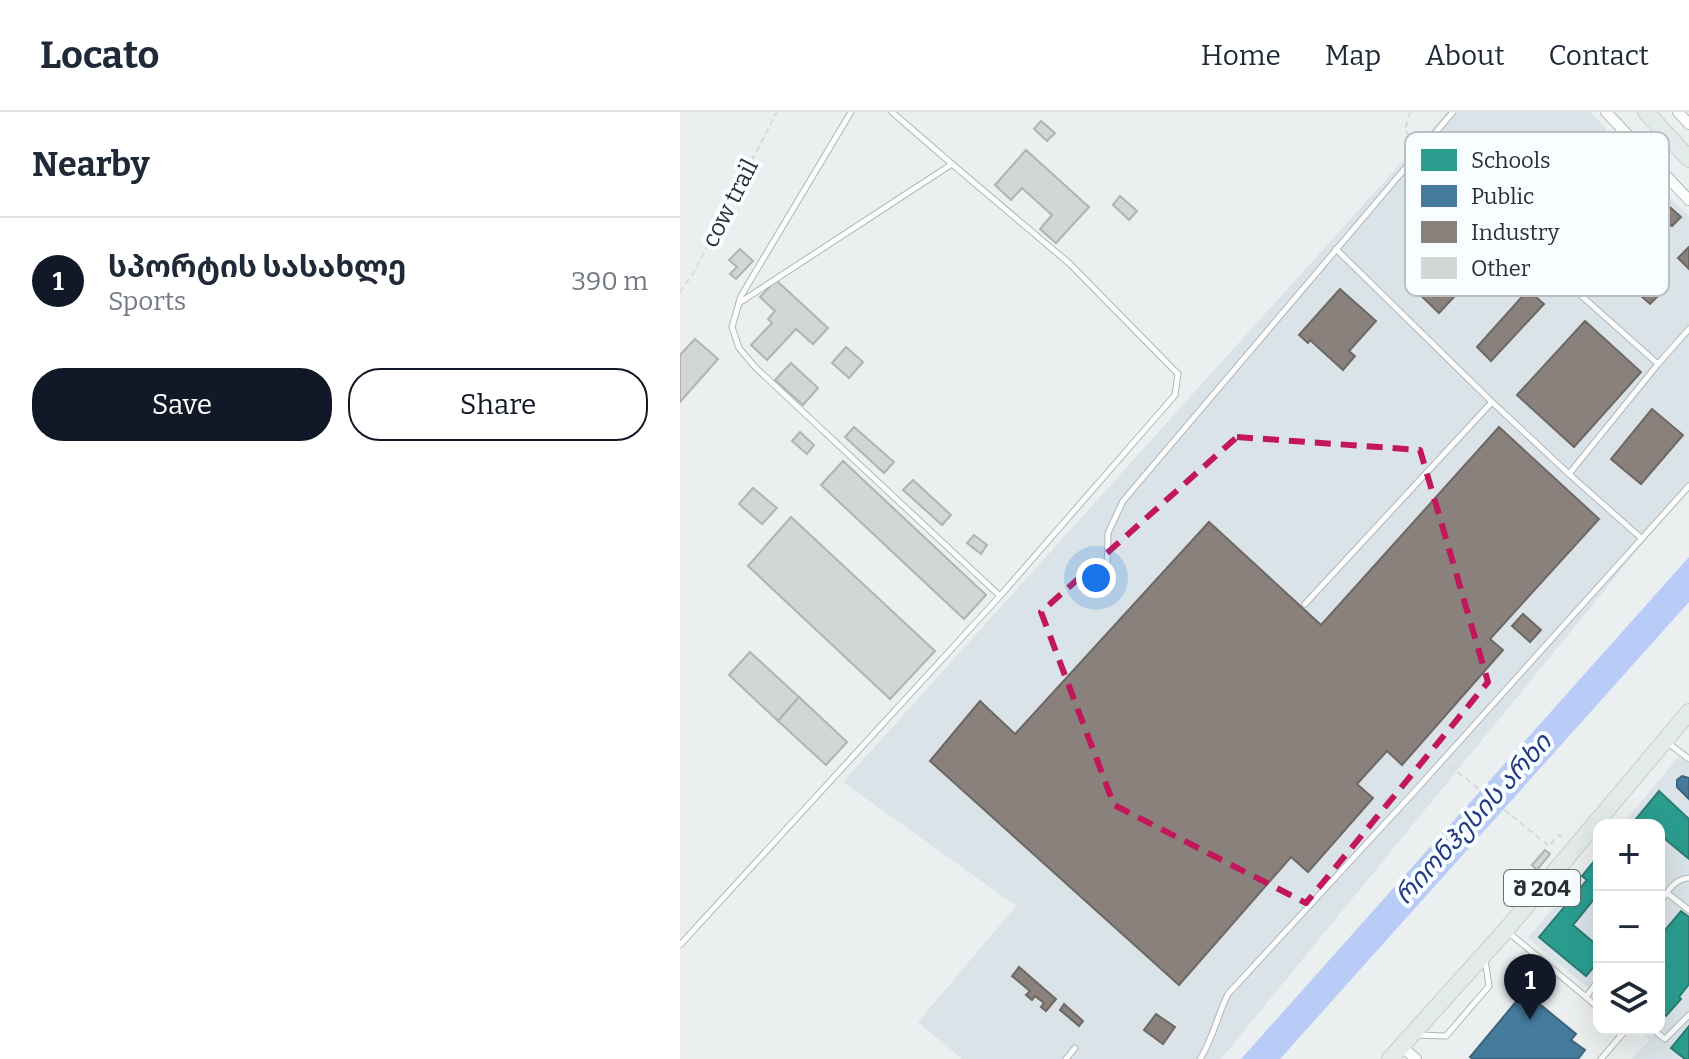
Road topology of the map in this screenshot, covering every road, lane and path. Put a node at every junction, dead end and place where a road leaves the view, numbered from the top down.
1 (777, 112) edge
2 (851, 112) edge
3 (892, 112) edge
4 (1410, 112) edge
5 (1453, 112) edge
6 (1606, 112) edge
7 (1646, 112) edge
8 (1678, 112) edge
9 (1689, 124) edge
10 (1406, 132) edge
11 (1436, 132) edge
12 (1625, 132) edge
13 (1664, 132) edge
14 (1669, 137) edge
15 (1689, 159) edge
16 (952, 164) junction
17 (1405, 168) edge
18 (1669, 179) edge
19 (1689, 200) edge
20 (1336, 249) junction
21 (680, 292) edge
22 (1582, 296) edge
23 (739, 303) junction
24 (1689, 329) edge
25 (1658, 364) junction
26 (1492, 402) junction
27 (1569, 474) junction
28 (1689, 486) edge
29 (1641, 538) junction
30 (1107, 570) dead end
31 (1000, 596) junction
32 (1305, 604) dead end
33 (1689, 712) edge
34 (1665, 741) junction
35 (1689, 759) edge
36 (1442, 760) junction
37 (1576, 849) junction
38 (1689, 878) edge
39 (1667, 893) junction
40 (1665, 896) edge
41 (1689, 910) edge
42 (1506, 930) junction
43 (680, 945) edge
44 (1484, 955) junction
45 (1593, 990) edge
46 (1586, 997) junction
47 (1593, 1003) edge
48 (1689, 1015) edge
49 (1622, 1035) edge
50 (1660, 1035) edge
51 (1401, 1047) edge
52 (1075, 1048) dead end
53 (1066, 1059) edge
54 (1200, 1059) edge
55 (1416, 1059) edge
56 (1601, 1059) edge

1 - 21 path, cow trail
2 - 23 lane
3 - 16 lane
4 - 10 path
5 - 11 lane
6 - 12 street
7 - 13 main road
8 - 9 street
14 - 15 main road
16 - 23 lane
16 - 31 lane
17 - 20 lane
18 - 19 street
20 - 26 lane
20 - 30 lane
22 - 25 lane
23 - 31 lane
24 - 25 lane
25 - 27 lane
26 - 27 lane
26 - 32 lane
27 - 29 lane
28 - 29 lane
29 - 36 lane
31 - 43 lane
33 - 34 main road, შ 204
34 - 35 lane
34 - 37 main road, შ 204
36 - 37 path
36 - 54 lane
37 - 42 main road, შ 204
38 - 39 lane
39 - 40 lane
39 - 41 lane
42 - 44 main road, შ 204
42 - 46 lane
44 - 51 main road, შ 204
44 - 51 lane
45 - 46 lane
46 - 47 lane
48 - 50 lane
49 - 56 lane
51 - 55 street
52 - 53 lane

